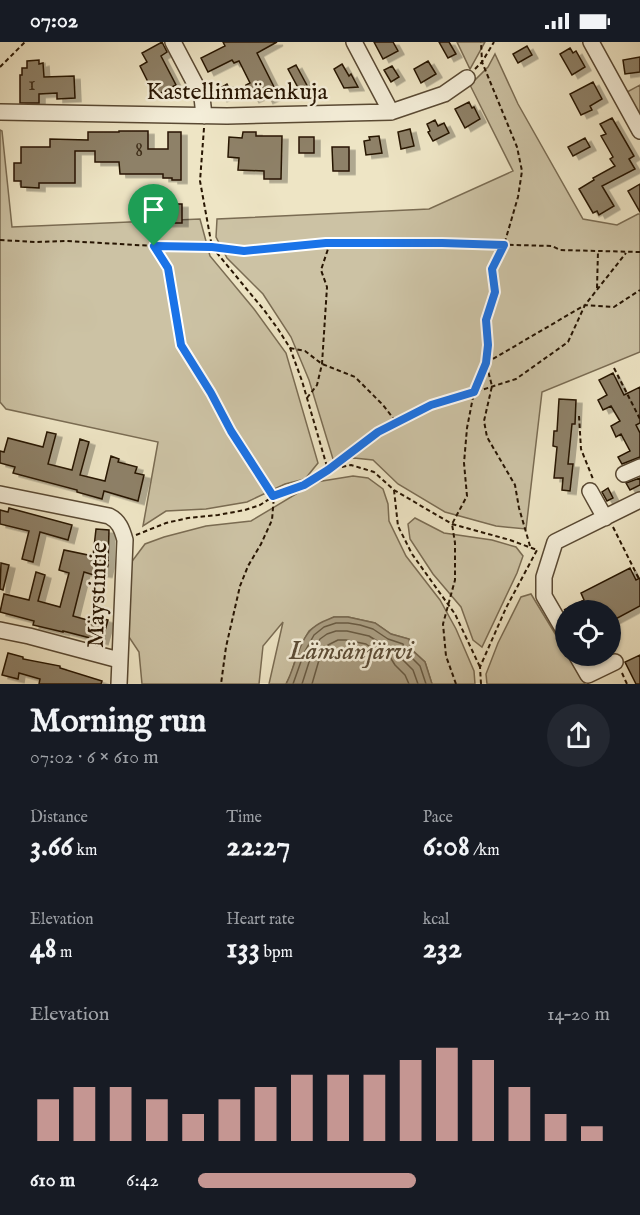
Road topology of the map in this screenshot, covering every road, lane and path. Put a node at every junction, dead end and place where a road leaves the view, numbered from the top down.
1 (25, 42) edge
2 (173, 42) edge
3 (354, 42) edge
4 (481, 42) edge
5 (494, 42) edge
6 (591, 42) edge
7 (482, 62) junction
8 (0, 67) edge
9 (467, 78) joint
10 (0, 112) edge
11 (391, 112) junction
12 (204, 116) junction
13 (640, 131) edge
14 (0, 240) edge
15 (330, 243) junction
16 (504, 245) junction
17 (154, 246) junction
18 (212, 247) junction
19 (598, 251) junction
20 (640, 252) edge
21 (626, 253) junction
22 (597, 290) junction
23 (640, 290) edge
24 (585, 305) junction
25 (290, 348) junction
26 (486, 363) junction
27 (322, 364) junction
28 (614, 368) dead end
29 (492, 386) junction
30 (474, 392) junction
31 (307, 398) junction
32 (579, 416) dead end
33 (640, 419) edge
34 (397, 423) junction
35 (640, 467) edge
36 (328, 470) junction
37 (624, 474) dead end
38 (592, 488) joint
39 (394, 490) junction
40 (0, 494) edge
41 (273, 496) junction
42 (640, 500) edge
43 (606, 517) junction
44 (452, 524) junction
45 (125, 540) junction
46 (530, 548) junction
47 (640, 576) edge
48 (448, 603) junction
49 (555, 615) edge
50 (0, 630) edge
51 (119, 660) junction
52 (583, 666) edge
53 (607, 666) edge
54 (480, 667) junction
55 (118, 684) edge
56 (220, 684) edge
57 (456, 684) edge
58 (481, 684) edge

1 - 8 path
2 - 12 street
3 - 11 street
4 - 7 path
5 - 7 path
6 - 13 street
7 - 9 path
7 - 16 path
9 - 11 street, Kastellinmäenkuja
10 - 12 street, Kastellinmäenkuja
11 - 12 street, Kastellinmäenkuja
12 - 18 path
14 - 17 path
15 - 16 path
15 - 18 path
15 - 27 path
16 - 19 path
16 - 26 path
17 - 18 path
17 - 41 path
18 - 25 path
19 - 21 path
19 - 22 path
20 - 21 path
21 - 22 path
22 - 24 path
23 - 24 path
24 - 26 path
24 - 29 path
25 - 27 path
25 - 31 path
26 - 29 path
26 - 30 path
27 - 31 path
27 - 34 path
28 - 33 path
29 - 30 path
29 - 46 path
30 - 34 path
30 - 44 path
31 - 36 path
32 - 38 path
34 - 36 path
35 - 37 street
36 - 39 path
36 - 41 path
38 - 43 street
39 - 44 path
39 - 48 path
40 - 45 street, Mäystintie
41 - 45 path
41 - 56 path
42 - 43 street
43 - 47 path
43 - 49 street
44 - 46 path
44 - 48 path
45 - 51 street, Mäystintie
46 - 54 path
48 - 54 path
48 - 57 path
50 - 51 street
51 - 55 street, Mäystintie
52 - 53 street
54 - 58 path

